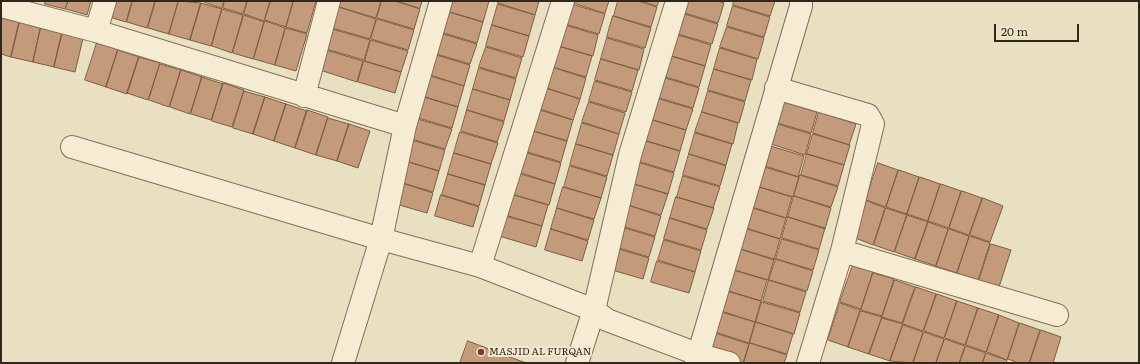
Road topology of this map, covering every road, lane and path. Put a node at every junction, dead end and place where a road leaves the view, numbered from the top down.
1 (105, 1) edge
2 (329, 1) edge
3 (441, 1) edge
4 (563, 1) edge
5 (677, 1) edge
6 (801, 1) edge
7 (1, 6) edge
8 (96, 31) junction
9 (776, 88) junction
10 (304, 96) junction
11 (405, 126) junction
12 (72, 147) dead end
13 (381, 239) junction
14 (842, 251) junction
15 (480, 266) junction
16 (594, 310) junction
17 (1056, 315) dead end
18 (698, 359) edge
19 (342, 363) edge
20 (577, 363) edge
21 (729, 363) edge
22 (808, 363) edge

1 - 8 street
2 - 10 street
3 - 11 street
4 - 15 street
5 - 16 street
6 - 9 street
7 - 8 street
8 - 10 street
9 - 14 street
9 - 18 street
10 - 11 street
11 - 13 street
12 - 13 street
13 - 15 street
13 - 19 street
14 - 17 street
14 - 22 street
15 - 16 street
16 - 18 street
16 - 20 street
18 - 21 street

